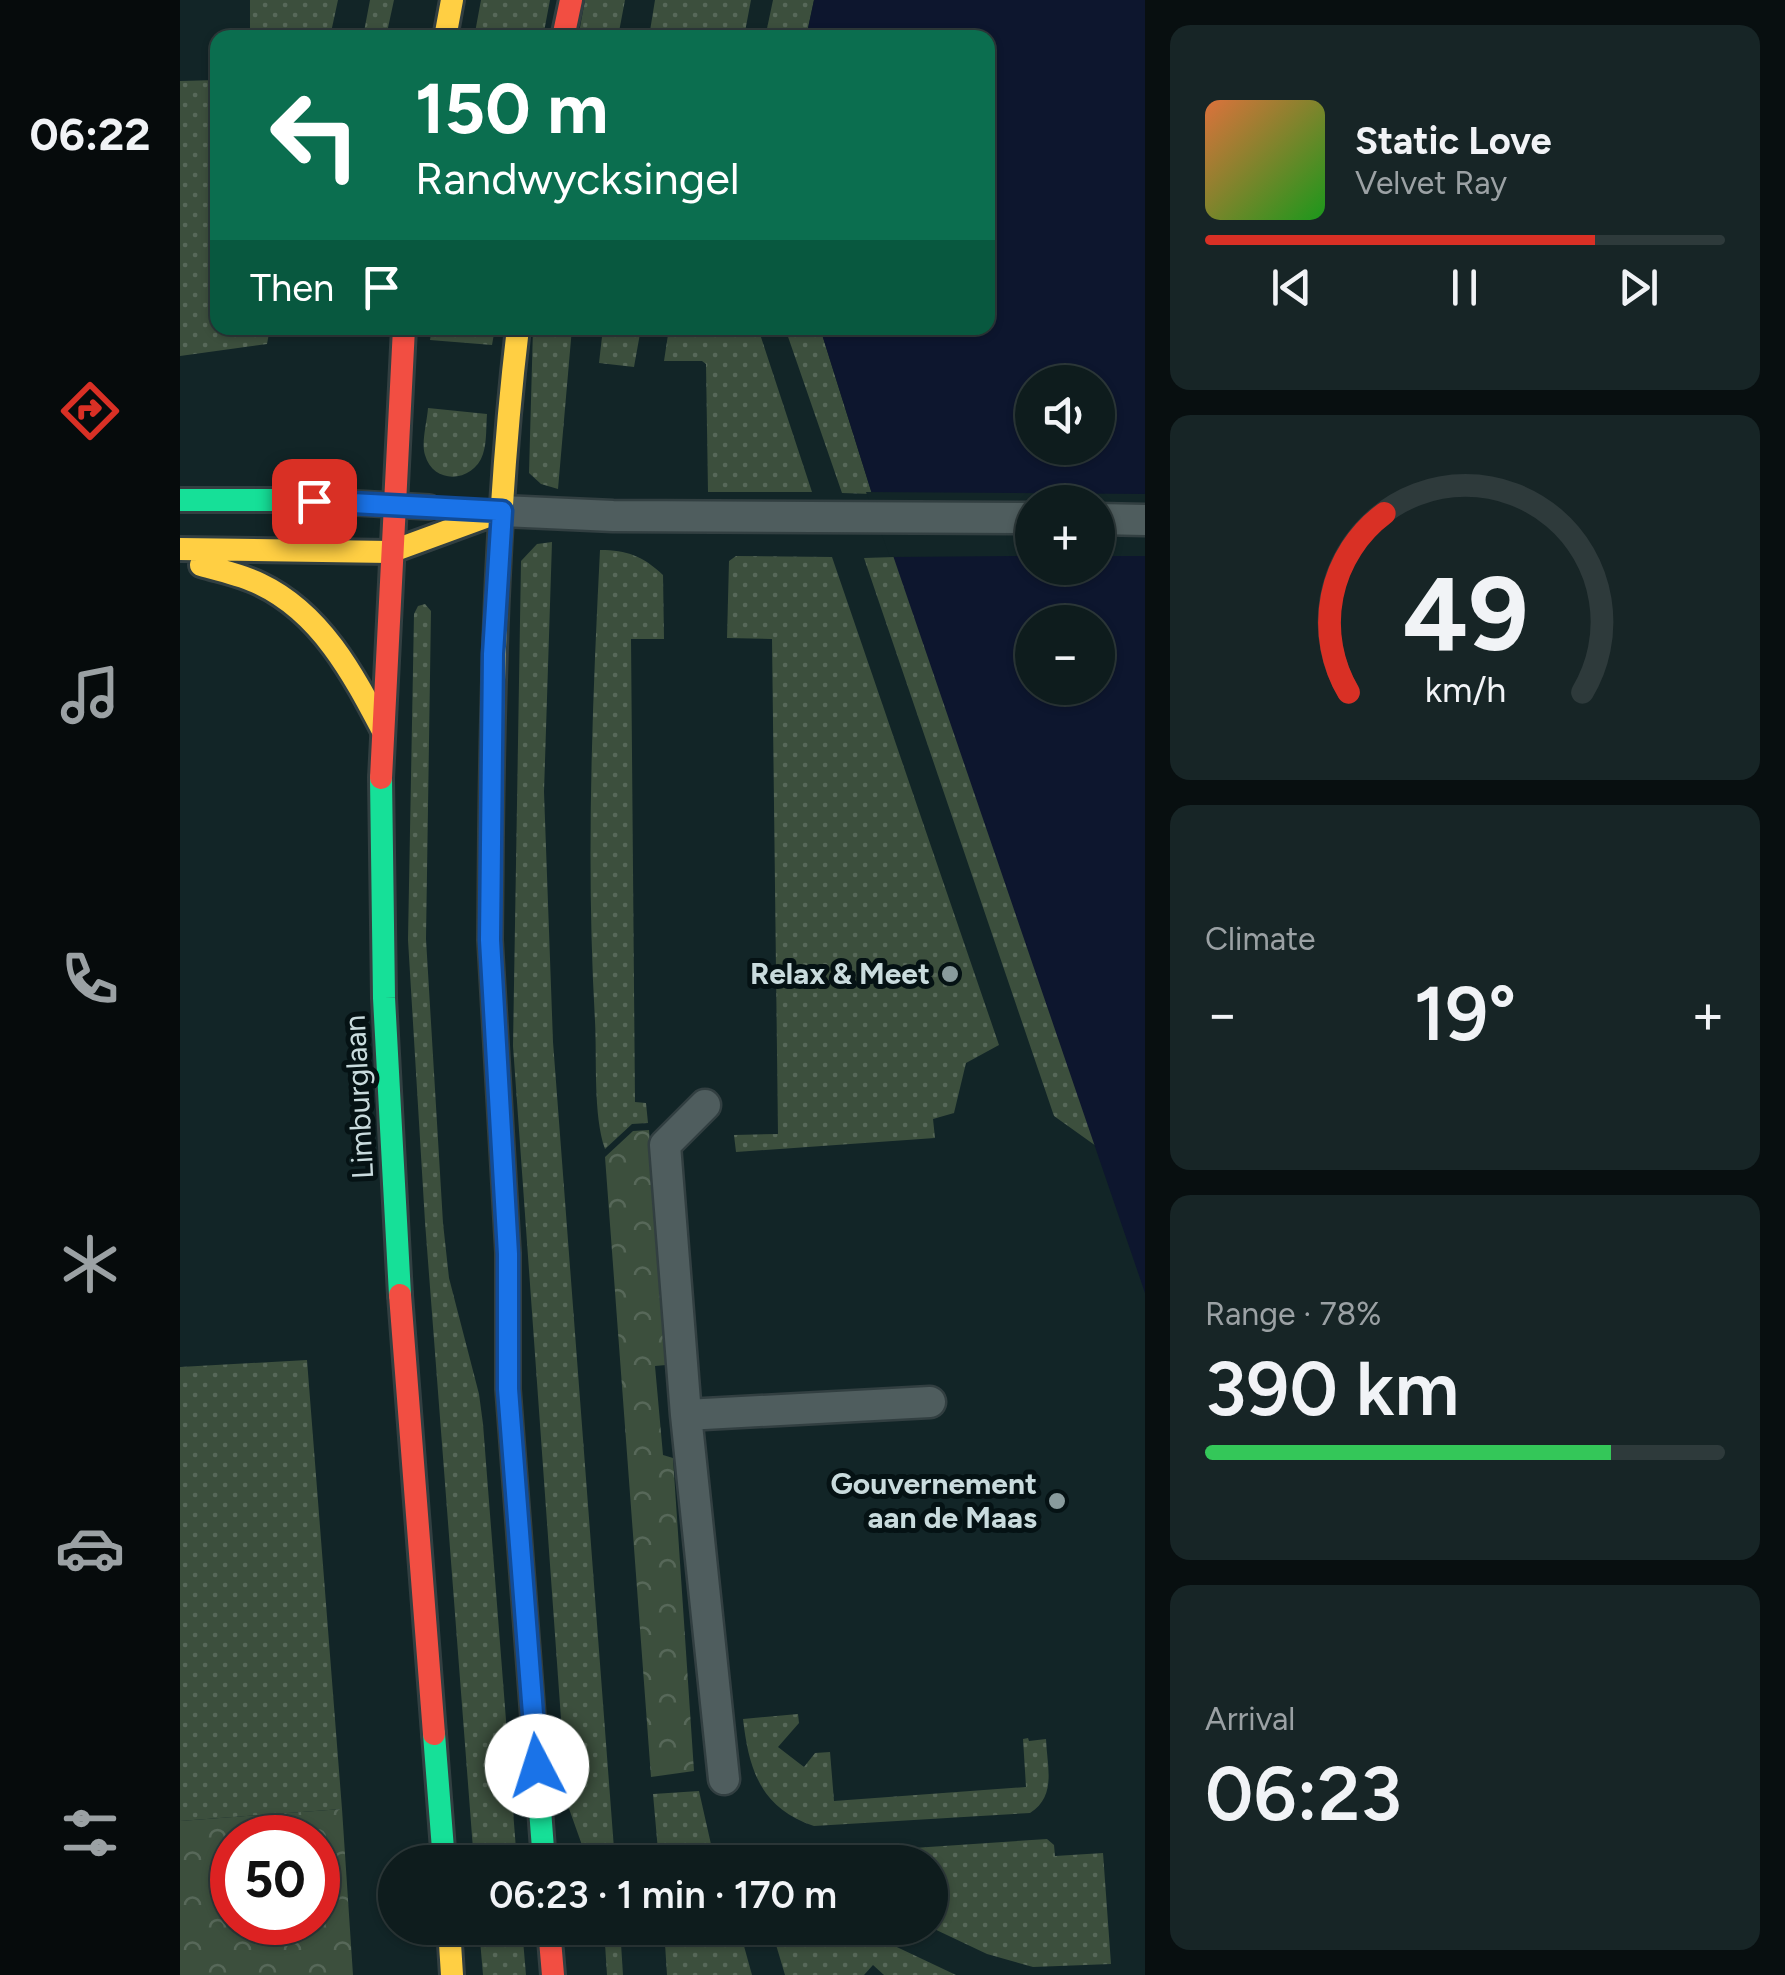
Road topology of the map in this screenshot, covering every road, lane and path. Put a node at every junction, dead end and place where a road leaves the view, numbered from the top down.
1 (452, 0) edge
2 (570, 0) edge
3 (446, 30) edge
4 (564, 30) edge
5 (404, 335) edge
6 (517, 335) edge
7 (180, 500) edge
8 (393, 505) junction
9 (502, 511) junction
10 (1015, 518) edge
11 (1115, 519) edge
12 (1145, 520) edge
13 (180, 549) edge
14 (390, 552) junction
15 (180, 558) edge
16 (383, 731) junction
17 (705, 1105) dead end
18 (930, 1402) dead end
19 (686, 1415) junction
20 (724, 1779) dead end
21 (443, 1845) edge
22 (543, 1845) edge
23 (450, 1945) edge
24 (550, 1945) edge
25 (452, 1975) edge
26 (553, 1975) edge

1 - 3 main road
2 - 4 main road
5 - 8 main road, Limburglaan
6 - 9 main road
7 - 8 main road
8 - 9 main road
8 - 14 main road, Limburglaan
9 - 10 lane
9 - 14 main road
9 - 22 main road
11 - 12 lane
13 - 14 main road
14 - 16 main road, Limburglaan
15 - 16 main road
16 - 21 main road, Limburglaan
17 - 19 lane
18 - 19 lane
19 - 20 lane
23 - 25 main road
24 - 26 main road

